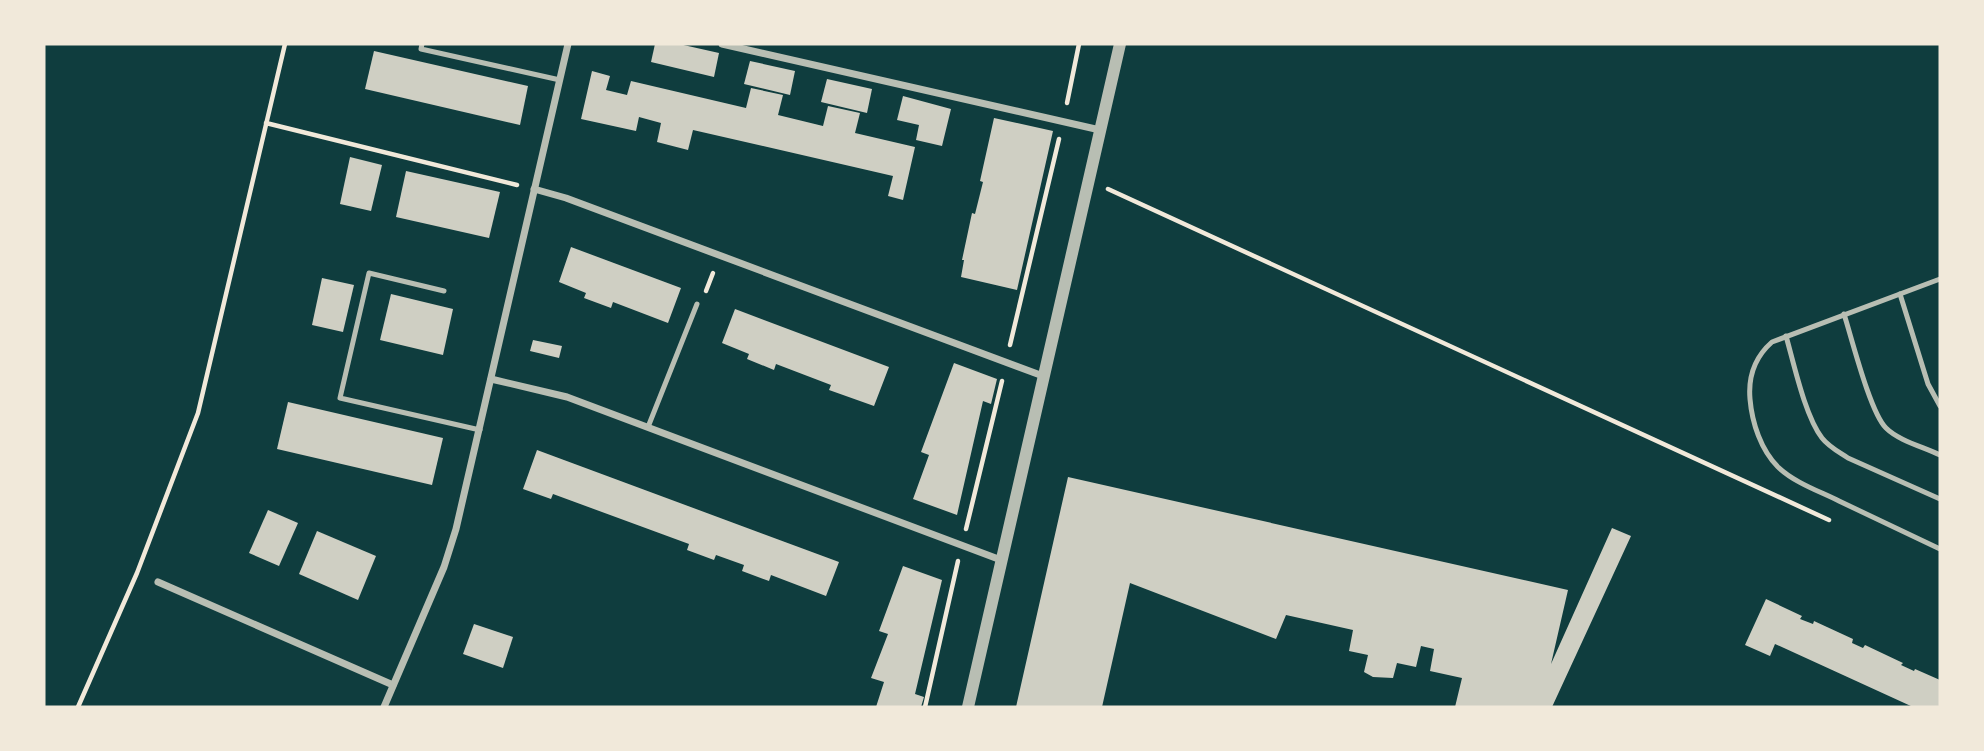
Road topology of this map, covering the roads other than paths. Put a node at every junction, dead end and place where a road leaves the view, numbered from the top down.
1 (422, 44) edge
2 (568, 44) edge
3 (722, 44) edge
4 (1120, 44) edge
5 (560, 80) junction
6 (1100, 130) junction
7 (534, 189) junction
8 (1940, 279) edge
9 (443, 291) dead end
10 (1900, 294) junction
11 (697, 304) road end
12 (1844, 314) junction
13 (1786, 335) junction
14 (1043, 376) junction
15 (491, 379) junction
16 (1940, 407) edge
17 (648, 426) junction
18 (480, 430) junction
19 (1940, 455) edge
20 (1940, 499) edge
21 (1940, 549) edge
22 (1001, 560) junction
23 (158, 582) dead end
24 (393, 685) junction
25 (384, 707) edge
26 (968, 707) edge

1 - 5 lane
2 - 5 street
3 - 6 street
4 - 6 street
5 - 7 street
6 - 14 street
7 - 14 street
7 - 15 street
8 - 10 lane
9 - 18 lane
10 - 12 lane
10 - 16 lane
11 - 17 lane
12 - 13 lane
12 - 19 lane
13 - 20 lane
13 - 21 lane
14 - 22 street
15 - 17 street
15 - 18 street
17 - 22 street
18 - 24 street
22 - 26 street
23 - 24 street
24 - 25 street

